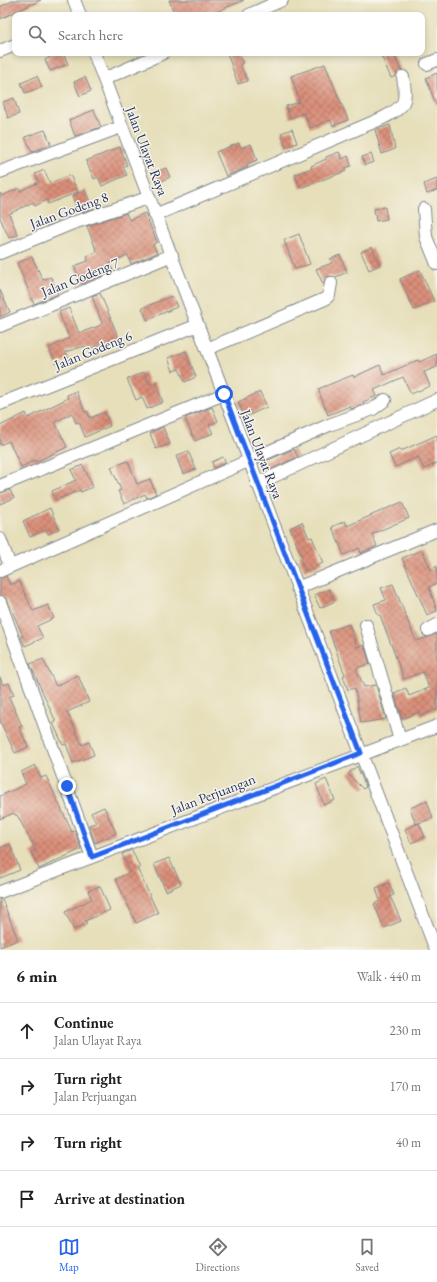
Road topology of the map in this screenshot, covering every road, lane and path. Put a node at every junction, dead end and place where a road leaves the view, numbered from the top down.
1 (74, 0) edge
2 (282, 0) edge
3 (79, 12) edge
4 (256, 12) edge
5 (12, 46) edge
6 (0, 51) edge
7 (95, 56) edge
8 (156, 56) edge
9 (403, 76) dead end
10 (104, 79) junction
11 (121, 127) junction
12 (0, 172) edge
13 (148, 198) junction
14 (424, 209) dead end
15 (155, 215) junction
16 (0, 253) edge
17 (172, 256) junction
18 (437, 264) edge
19 (331, 284) dead end
20 (198, 325) junction
21 (0, 326) edge
22 (207, 349) junction
23 (224, 394) junction
24 (384, 400) dead end
25 (437, 400) edge
26 (0, 404) edge
27 (249, 462) junction
28 (257, 484) junction
29 (0, 486) edge
30 (437, 530) edge
31 (0, 539) edge
32 (5, 568) edge
33 (297, 588) junction
34 (0, 602) edge
35 (366, 625) dead end
36 (437, 726) edge
37 (400, 740) junction
38 (361, 753) junction
39 (92, 857) junction
40 (0, 892) edge
41 (436, 950) edge

1 - 3 street
2 - 4 street
5 - 6 street
7 - 10 street, Jalan Ulayat Raya
8 - 10 street
9 - 15 street
10 - 11 street, Jalan Ulayat Raya
11 - 12 street
11 - 13 street, Jalan Ulayat Raya
13 - 15 street, Jalan Ulayat Raya
13 - 16 street, Jalan Godeng 8
14 - 18 street
15 - 17 street, Jalan Ulayat Raya
17 - 20 street, Jalan Ulayat Raya
17 - 21 street, Jalan Godeng 7
19 - 22 street
20 - 22 street, Jalan Ulayat Raya
20 - 26 street, Jalan Godeng 6
22 - 23 street, Jalan Ulayat Raya
23 - 27 street, Jalan Ulayat Raya
23 - 29 street
24 - 27 street
25 - 28 street
27 - 28 street, Jalan Ulayat Raya
27 - 32 street
28 - 33 street, Jalan Ulayat Raya
30 - 33 street
31 - 32 street
33 - 38 street, Jalan Ulayat Raya
34 - 39 street
35 - 37 street
36 - 37 street, Jalan Perjuangan
37 - 38 street, Jalan Perjuangan
38 - 39 street, Jalan Perjuangan
38 - 41 street, Jalan Ulayat Raya
39 - 40 street, Jalan Perjuangan

